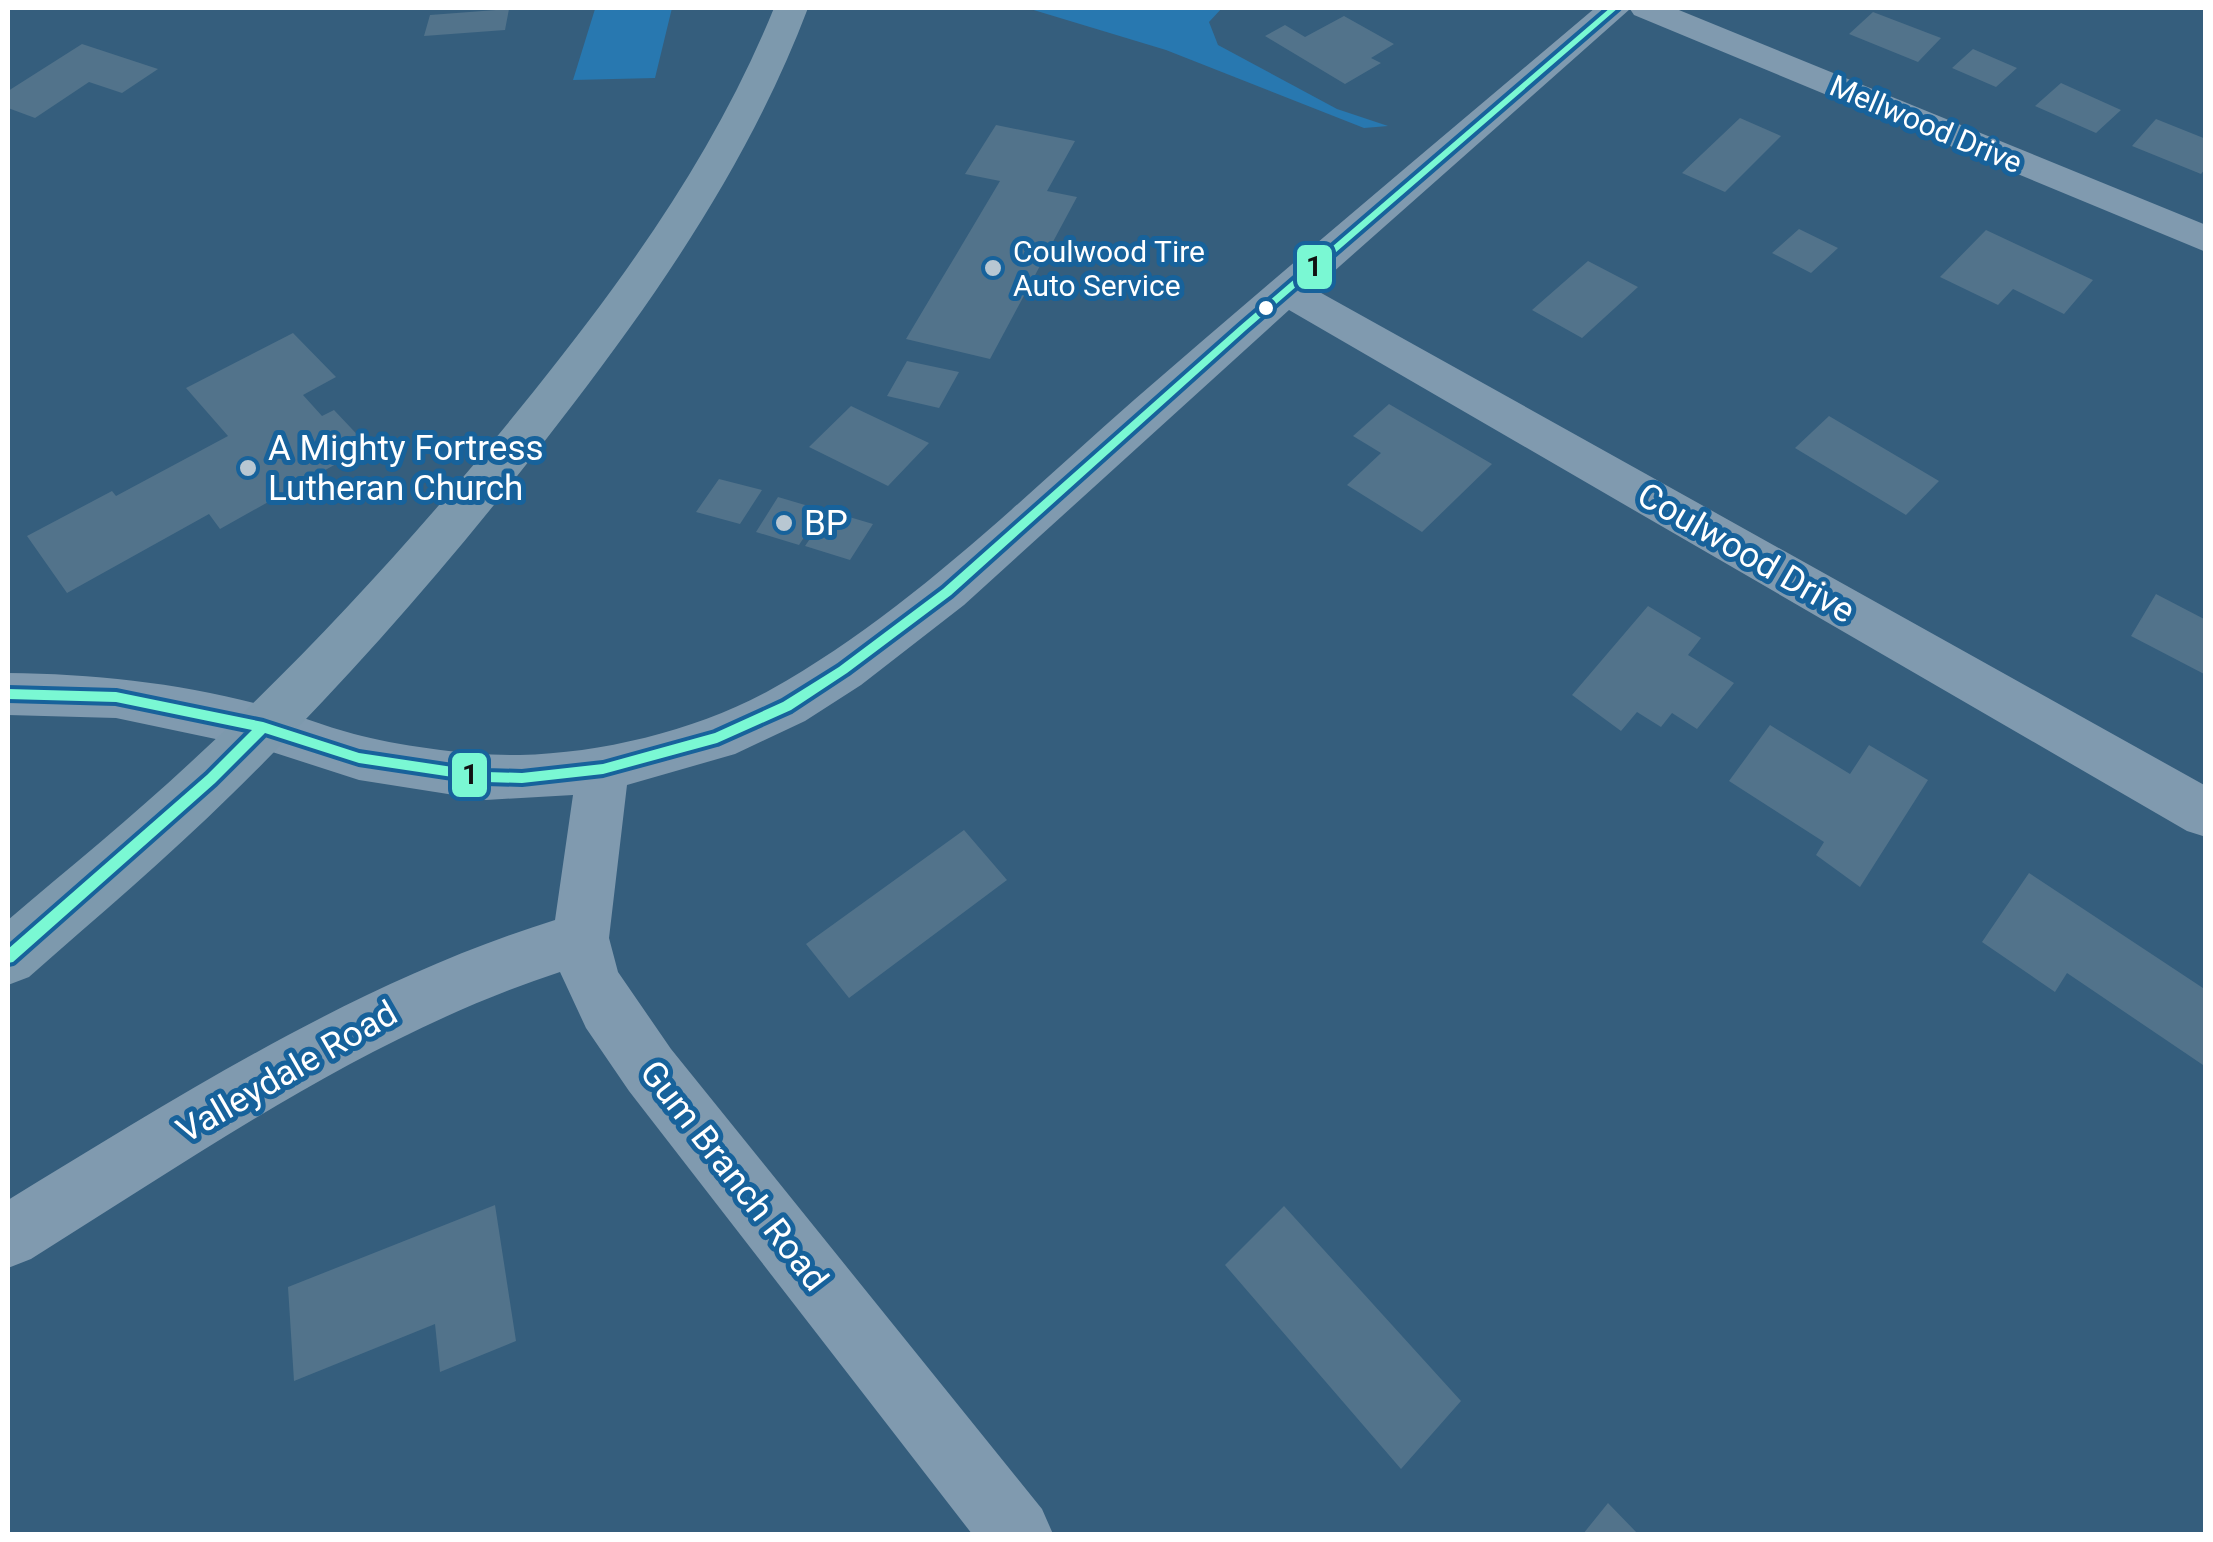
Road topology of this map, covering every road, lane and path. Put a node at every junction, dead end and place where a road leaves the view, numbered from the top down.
1 (791, 8) edge
2 (1614, 8) edge
3 (1646, 8) edge
4 (2206, 240) edge
5 (1287, 291) junction
6 (8, 694) edge
7 (264, 726) junction
8 (603, 769) junction
9 (2206, 814) edge
10 (581, 938) junction
11 (8, 957) edge
12 (8, 1236) edge
13 (1016, 1534) edge

1 - 7 main road
2 - 5 street
3 - 4 street, Mellwood Drive
5 - 8 street
5 - 9 street, Coulwood Drive
6 - 7 street
7 - 8 street
7 - 11 main road
8 - 10 street, Gum Branch Road
10 - 12 street, Valleydale Road
10 - 13 street, Gum Branch Road

